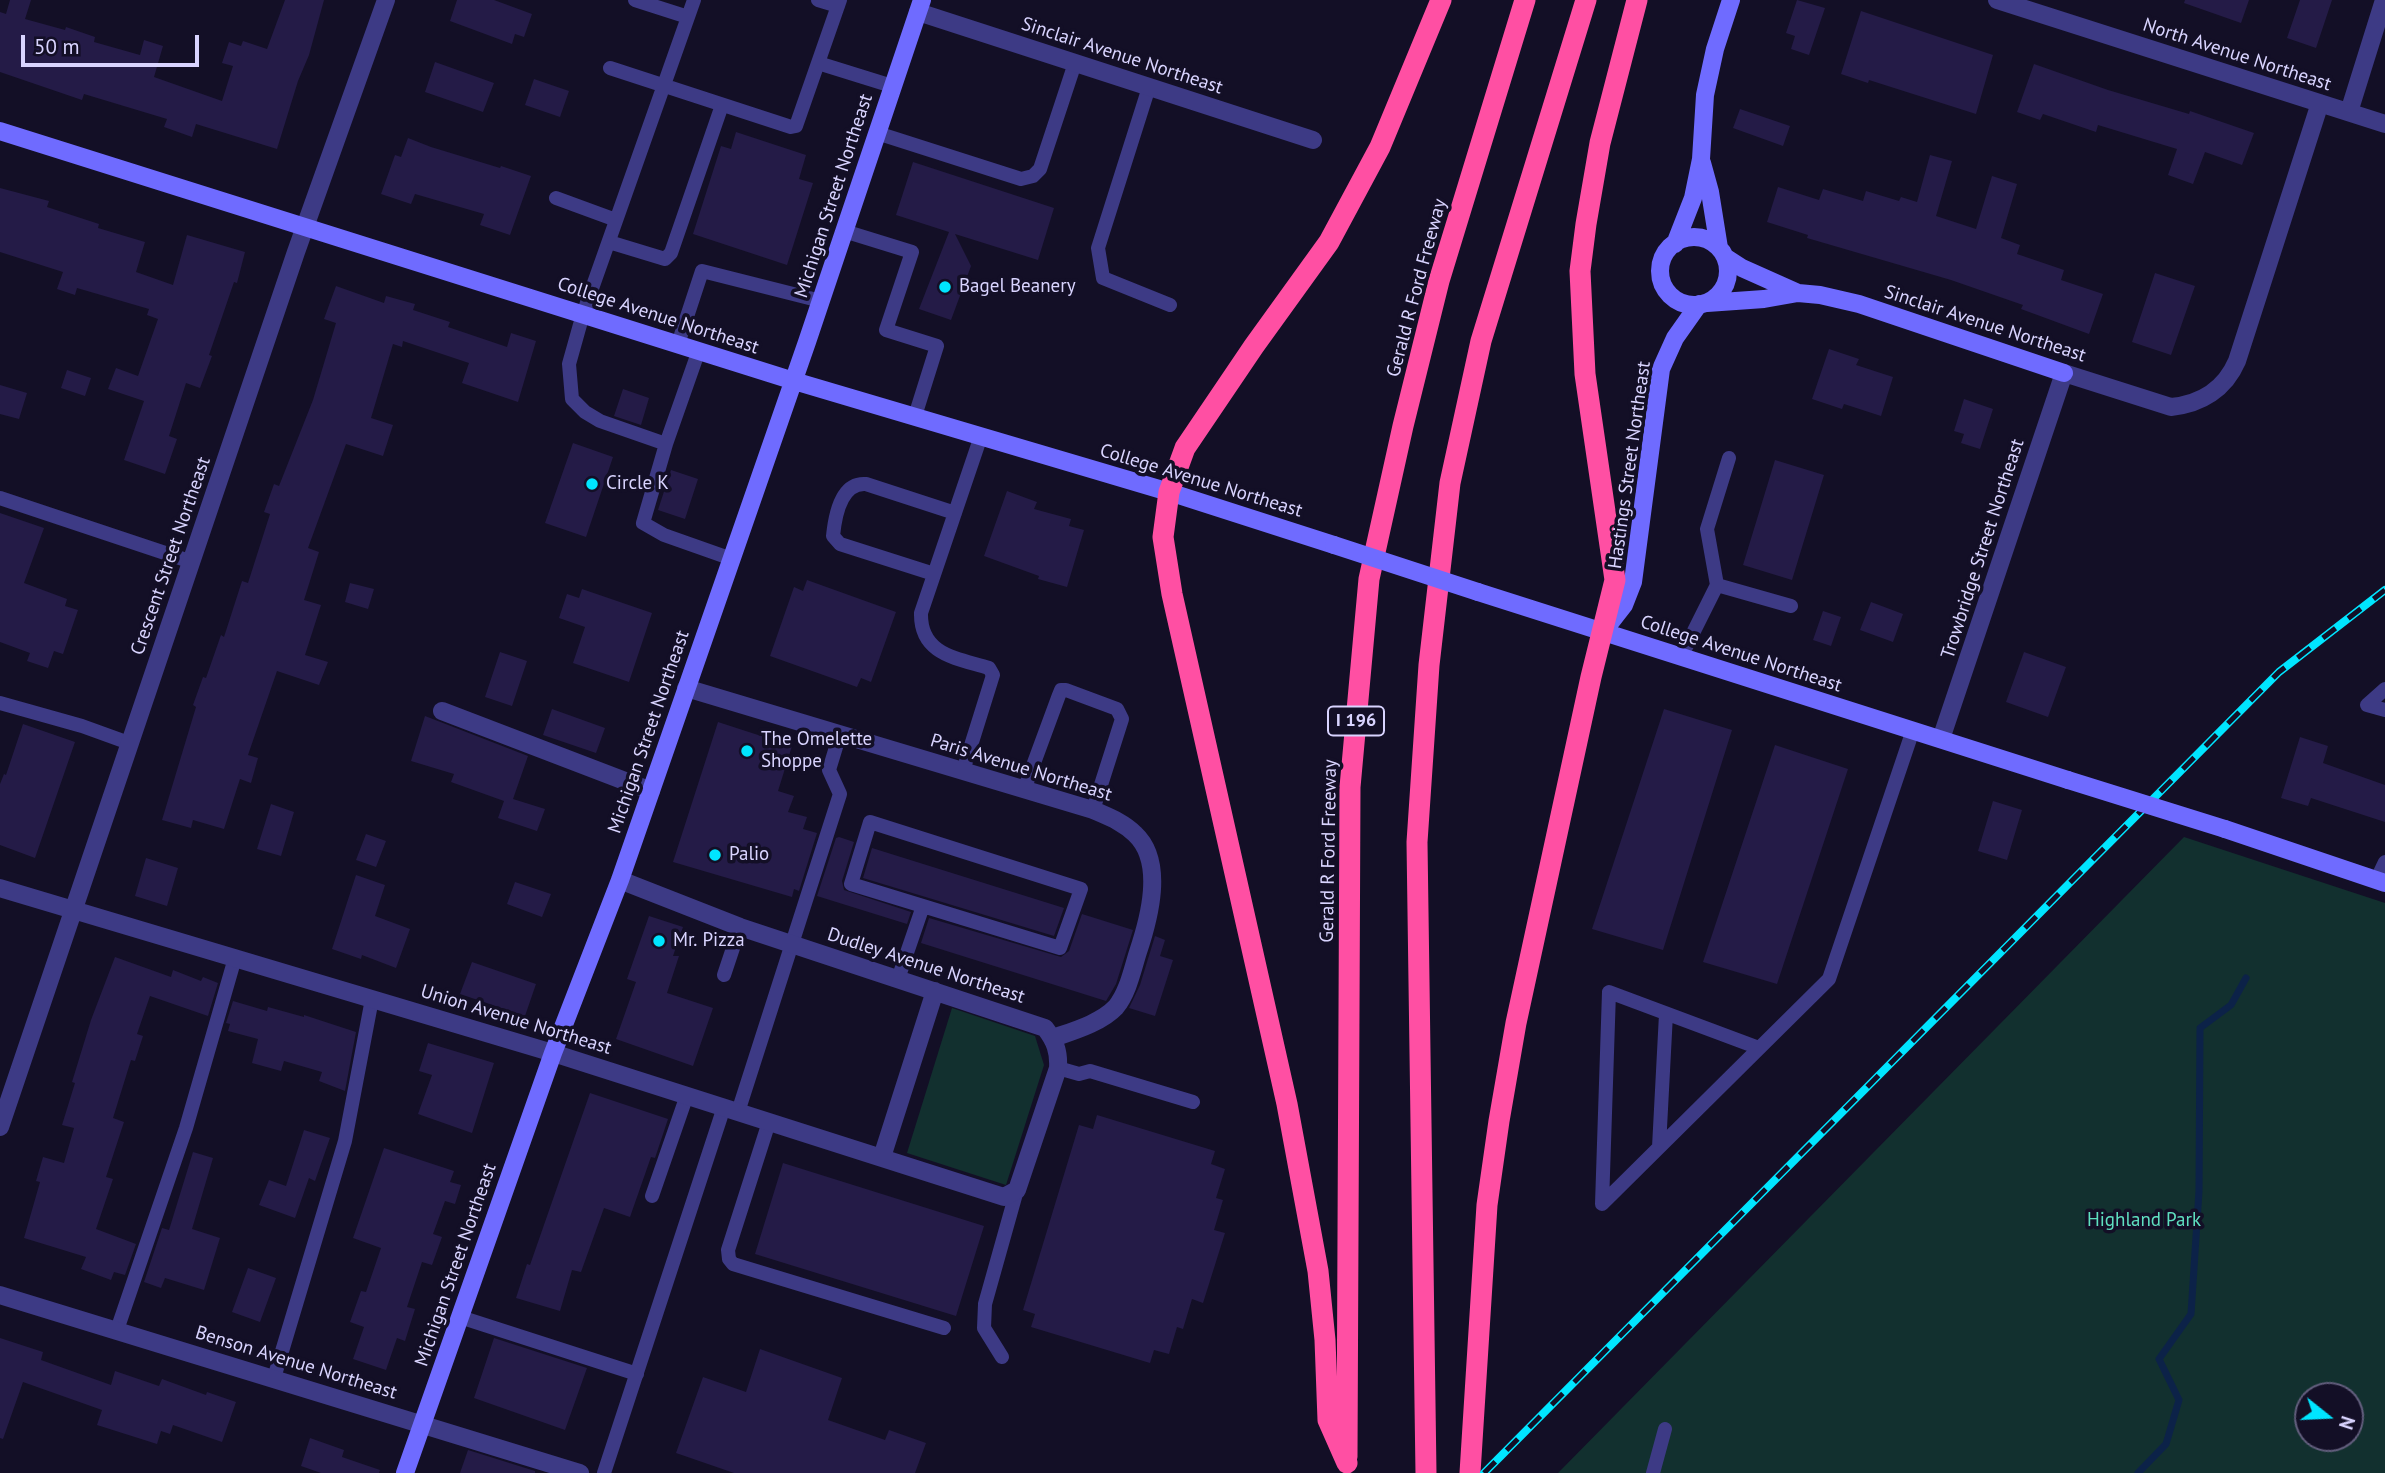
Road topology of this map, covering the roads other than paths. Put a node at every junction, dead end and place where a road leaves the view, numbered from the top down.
1 (386, 0) edge
2 (635, 0) edge
3 (694, 0) edge
4 (818, 0) edge
5 (1441, 0) edge
6 (1525, 0) edge
7 (1586, 0) edge
8 (1637, 0) edge
9 (1731, 0) edge
10 (1997, 0) edge
11 (2384, 0) edge
12 (839, 3) edge
13 (920, 6) edge
14 (688, 17) junction
15 (1075, 62) junction
16 (818, 63) junction
17 (610, 68) dead end
18 (664, 86) junction
19 (892, 86) junction
20 (1149, 86) junction
21 (2320, 103) junction
22 (722, 104) junction
23 (2349, 112) junction
24 (2385, 124) edge
25 (0, 131) edge
26 (877, 133) junction
27 (1314, 140) dead end
28 (1701, 159) junction
29 (556, 198) dead end
30 (616, 220) junction
31 (305, 225) junction
32 (844, 231) junction
33 (609, 242) junction
34 (1675, 244) junction
35 (1722, 253) junction
36 (1798, 293) junction
37 (821, 301) junction
38 (1703, 304) junction
39 (1170, 305) dead end
40 (583, 314) junction
41 (678, 344) junction
42 (699, 350) junction
43 (2064, 373) junction
44 (794, 381) junction
45 (915, 416) junction
46 (981, 436) junction
47 (666, 444) junction
48 (1729, 458) dead end
49 (1169, 492) junction
50 (0, 498) edge
51 (955, 513) junction
52 (732, 559) junction
53 (192, 562) junction
54 (934, 574) junction
55 (1717, 584) junction
56 (1791, 606) dead end
57 (1604, 632) junction
58 (1681, 657) junction
59 (686, 688) junction
60 (2385, 689) edge
61 (0, 703) edge
62 (2385, 710) edge
63 (442, 711) dead end
64 (1913, 730) junction
65 (841, 734) junction
66 (1941, 740) junction
67 (129, 743) junction
68 (962, 771) junction
69 (1024, 790) junction
70 (651, 791) junction
71 (1093, 810) junction
72 (2385, 862) edge
73 (620, 880) junction
74 (2381, 882) edge
75 (0, 888) edge
76 (923, 906) junction
77 (75, 911) junction
78 (740, 927) junction
79 (790, 944) junction
80 (235, 958) junction
81 (724, 975) dead end
82 (898, 979) junction
83 (935, 991) junction
84 (372, 999) junction
85 (1666, 1014) junction
86 (1053, 1038) junction
87 (1759, 1048) junction
88 (553, 1053) junction
89 (1058, 1068) junction
90 (687, 1096) junction
91 (1193, 1101) dead end
92 (731, 1110) junction
93 (769, 1122) junction
94 (0, 1128) edge
95 (1659, 1147) junction
96 (881, 1157) junction
97 (1017, 1190) junction
98 (652, 1196) dead end
99 (0, 1294) edge
100 (460, 1317) junction
101 (944, 1328) dead end
102 (117, 1330) junction
103 (1002, 1357) dead end
104 (637, 1374) junction
105 (274, 1378) junction
106 (423, 1423) junction
107 (1665, 1429) dead end
108 (1347, 1468) edge
109 (405, 1473) edge
110 (580, 1473) edge
111 (604, 1473) edge
112 (1426, 1473) edge
113 (1470, 1473) edge
114 (1653, 1473) edge

1 - 31 street, Crescent Street Northeast
2 - 14 lane
3 - 14 lane
4 - 12 lane
5 - 49 highway
6 - 108 highway, Gerald R Ford Freeway / I 196
7 - 112 highway
8 - 57 highway
9 - 28 main road
10 - 21 street, North Avenue Northeast
11 - 23 street
12 - 16 lane
13 - 15 street, Sinclair Avenue Northeast
13 - 19 main road, Michigan Street Northeast
14 - 18 lane
15 - 20 street, Sinclair Avenue Northeast
15 - 26 lane
16 - 19 lane
16 - 22 lane
17 - 18 lane
18 - 22 lane
18 - 30 lane
19 - 26 main road, Michigan Street Northeast
20 - 27 street, Sinclair Avenue Northeast
20 - 39 lane
21 - 23 street, North Avenue Northeast
21 - 43 street, Sinclair Avenue Northeast
22 - 33 lane
23 - 24 street, North Avenue Northeast
25 - 31 main road, College Avenue Northeast
26 - 32 main road, Michigan Street Northeast
28 - 34 main road
28 - 35 main road
29 - 30 lane
30 - 33 lane
31 - 40 main road, College Avenue Northeast
31 - 53 street, Crescent Street Northeast
32 - 37 main road, Michigan Street Northeast
32 - 45 lane
33 - 40 lane
34 - 35 main road
34 - 38 main road
35 - 36 main road, Sinclair Avenue Northeast
35 - 38 main road
36 - 38 main road, Sinclair Avenue Northeast
36 - 43 main road, Sinclair Avenue Northeast
37 - 41 lane
37 - 44 main road, Michigan Street Northeast
38 - 57 main road, Hastings Street Northeast
40 - 41 main road, College Avenue Northeast
40 - 47 lane
41 - 42 main road, College Avenue Northeast
42 - 44 main road, College Avenue Northeast
42 - 47 lane
43 - 66 street, Trowbridge Street Northeast
44 - 45 main road, College Avenue Northeast
44 - 52 main road, Michigan Street Northeast
45 - 46 main road, College Avenue Northeast
46 - 49 main road, College Avenue Northeast
46 - 51 lane
47 - 52 lane
48 - 55 lane
49 - 57 main road, College Avenue Northeast, bridge
49 - 108 highway
50 - 53 lane
51 - 54 lane
51 - 54 lane
52 - 59 main road, Michigan Street Northeast
53 - 67 street, Crescent Street Northeast
54 - 68 lane
55 - 56 lane
55 - 58 lane
57 - 58 main road, College Avenue Northeast
57 - 113 highway
58 - 64 main road, College Avenue Northeast
59 - 65 street, Paris Avenue Northeast
59 - 70 main road, Michigan Street Northeast
60 - 62 lane
61 - 67 lane
63 - 70 street
64 - 66 main road, College Avenue Northeast
64 - 87 lane
65 - 68 street, Paris Avenue Northeast
65 - 79 lane
66 - 74 main road, College Avenue Northeast, bridge
67 - 77 street, Crescent Street Northeast
68 - 69 street, Paris Avenue Northeast
69 - 71 street, Paris Avenue Northeast
69 - 71 lane
70 - 73 main road, Michigan Street Northeast
71 - 86 street, Paris Avenue Northeast
72 - 74 lane
73 - 78 street, Dudley Avenue Northeast
73 - 88 main road, Michigan Street Northeast
75 - 77 street, Union Avenue Northeast
76 - 76 lane
76 - 82 lane
77 - 80 street, Union Avenue Northeast
77 - 94 street, Crescent Street Northeast
78 - 79 street, Dudley Avenue Northeast
78 - 81 lane
79 - 82 street, Dudley Avenue Northeast
79 - 92 lane
80 - 84 street, Union Avenue Northeast
80 - 102 lane
82 - 83 street, Dudley Avenue Northeast
83 - 86 street, Dudley Avenue Northeast
83 - 96 street
84 - 88 street, Union Avenue Northeast
84 - 105 lane
85 - 87 lane
85 - 95 lane
85 - 95 lane
86 - 89 street
87 - 95 lane
88 - 90 street, Union Avenue Northeast
88 - 100 main road, Michigan Street Northeast
89 - 91 lane
89 - 97 street
90 - 92 street, Union Avenue Northeast
90 - 98 lane
92 - 93 street, Union Avenue Northeast
92 - 104 lane
93 - 96 street, Union Avenue Northeast
93 - 101 lane
96 - 97 street, Union Avenue Northeast
97 - 103 lane
99 - 102 street, Benson Avenue Northeast
100 - 104 lane
100 - 106 main road, Michigan Street Northeast
102 - 105 street, Benson Avenue Northeast
104 - 111 lane
105 - 106 street, Benson Avenue Northeast
106 - 109 main road, Michigan Street Northeast
106 - 110 street, Benson Avenue Northeast
107 - 114 lane

